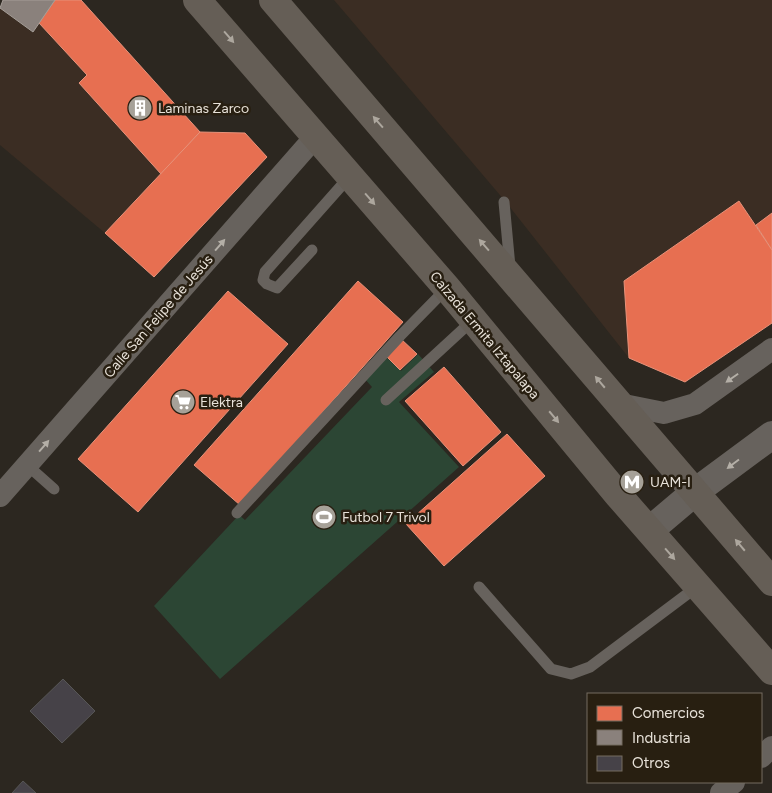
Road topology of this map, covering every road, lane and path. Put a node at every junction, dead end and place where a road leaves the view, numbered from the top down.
1 (197, 0) edge
2 (274, 0) edge
3 (315, 137) junction
4 (350, 176) junction
5 (504, 202) dead end
6 (312, 250) dead end
7 (510, 276) junction
8 (447, 288) junction
9 (473, 320) junction
10 (772, 349) edge
11 (386, 400) dead end
12 (619, 404) junction
13 (772, 434) edge
14 (27, 466) junction
15 (54, 489) dead end
16 (1, 492) edge
17 (695, 492) junction
18 (236, 513) dead end
19 (650, 530) junction
20 (772, 582) edge
21 (698, 586) junction
22 (479, 587) dead end
23 (772, 671) edge
24 (772, 747) edge
25 (762, 757) edge
26 (733, 783) edge
27 (721, 793) edge

1 -> 3 main road, Calzada Ermita Iztapalapa
7 -> 2 main road
3 - 4 main road, Calzada Ermita Iztapalapa
14 -> 3 street, Calle San Felipe de Jesús
4 - 6 lane
4 -> 8 main road, Calzada Ermita Iztapalapa
5 - 7 lane
12 -> 7 main road
8 - 9 main road, Calzada Ermita Iztapalapa
8 - 18 lane
9 - 11 lane
9 -> 19 main road, Calzada Ermita Iztapalapa
10 -> 12 street
12 - 17 main road
13 -> 17 main road
14 - 15 lane
14 - 16 street, Calle San Felipe de Jesús
17 - 19 main road
20 -> 17 main road
19 -> 21 main road, Calzada Ermita Iztapalapa
21 - 22 lane
21 - 23 main road, Calzada Ermita Iztapalapa
24 - 25 street
26 - 27 street

